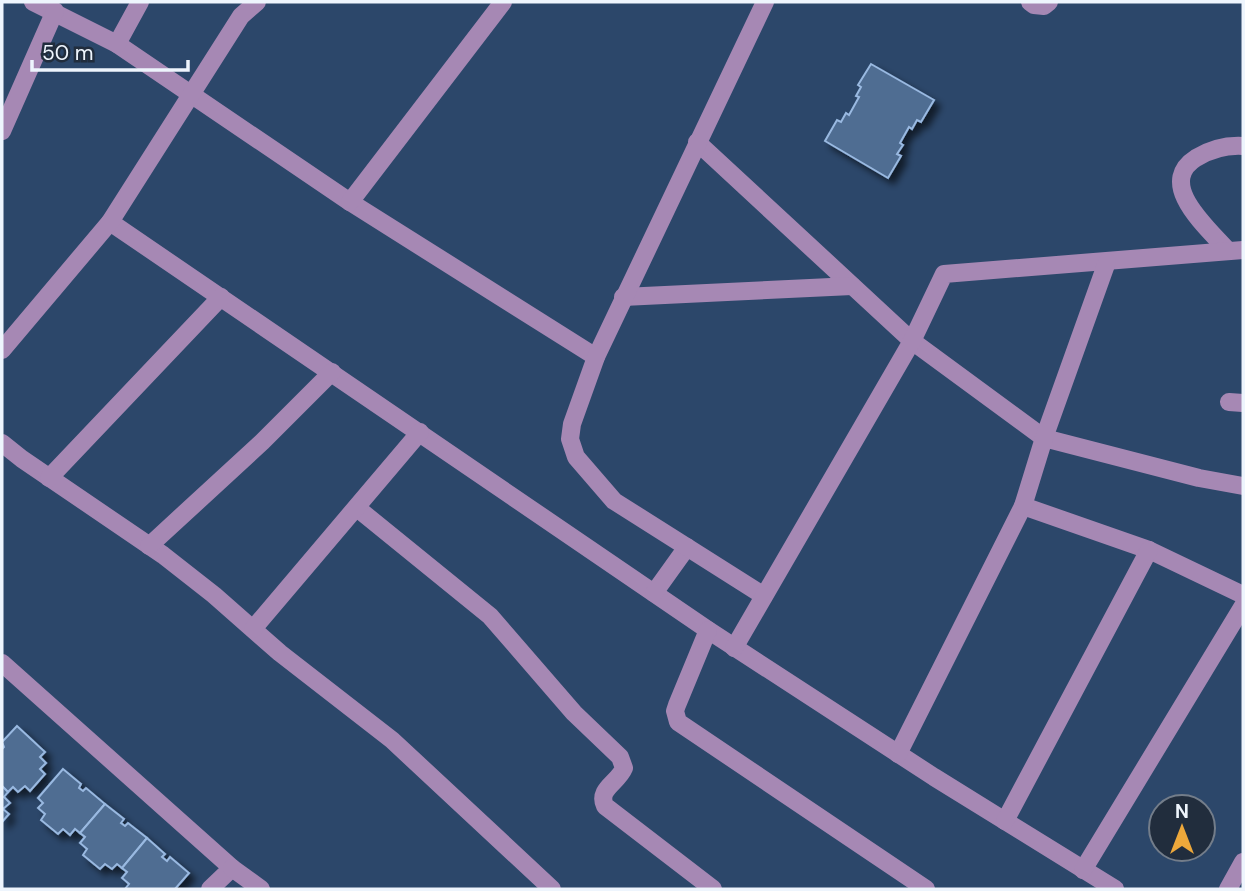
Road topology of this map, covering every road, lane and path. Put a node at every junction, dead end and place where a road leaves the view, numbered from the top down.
1 (33, 2) edge
2 (141, 2) edge
3 (257, 2) edge
4 (503, 2) edge
5 (765, 2) edge
6 (1030, 2) edge
7 (1049, 2) edge
8 (55, 11) junction
9 (117, 44) junction
10 (191, 94) junction
11 (2, 131) edge
12 (697, 142) junction
13 (1243, 146) edge
14 (350, 202) junction
15 (110, 222) junction
16 (1236, 251) edge
17 (1107, 262) junction
18 (852, 286) junction
19 (221, 297) junction
20 (623, 297) junction
21 (912, 341) junction
22 (2, 350) edge
23 (596, 357) junction
24 (332, 372) junction
25 (421, 432) junction
26 (1044, 438) junction
27 (2, 443) edge
28 (50, 478) junction
29 (1243, 486) edge
30 (1023, 506) junction
31 (358, 508) junction
32 (149, 545) junction
33 (687, 547) junction
34 (1149, 550) junction
35 (654, 593) junction
36 (1243, 595) edge
37 (764, 596) junction
38 (1243, 606) edge
39 (253, 629) junction
40 (708, 630) junction
41 (734, 648) junction
42 (2, 663) edge
43 (898, 754) junction
44 (1005, 821) junction
45 (1243, 862) edge
46 (232, 868) junction
47 (1083, 870) junction
48 (210, 889) edge
49 (261, 889) edge
50 (552, 889) edge
51 (713, 889) edge
52 (926, 889) edge
53 (1115, 889) edge
54 (1227, 889) edge

1 - 8 street
2 - 9 street
3 - 10 street
4 - 14 street
5 - 12 street
6 - 7 street
8 - 9 street
8 - 11 street
9 - 10 street
10 - 14 street
10 - 15 street
12 - 18 street
12 - 20 street
13 - 16 street
14 - 23 street
15 - 19 street
15 - 22 street
16 - 17 street
17 - 21 street
17 - 26 street
18 - 20 street
18 - 21 street
19 - 24 street
19 - 28 street
20 - 23 street
21 - 26 street
21 - 37 street
23 - 33 street
24 - 25 street
24 - 32 street
25 - 31 street
25 - 35 street
26 - 29 street
26 - 30 street
27 - 28 street
28 - 32 street
30 - 34 street
30 - 43 street
31 - 39 street
31 - 51 street
32 - 39 street
33 - 35 street
33 - 37 street
34 - 36 street
34 - 44 street
35 - 40 street
37 - 41 street
38 - 47 street
39 - 50 street
40 - 41 street
40 - 52 street
41 - 43 street
42 - 46 street
43 - 44 street
44 - 47 street
45 - 54 street
46 - 48 street
46 - 49 street
47 - 53 street

